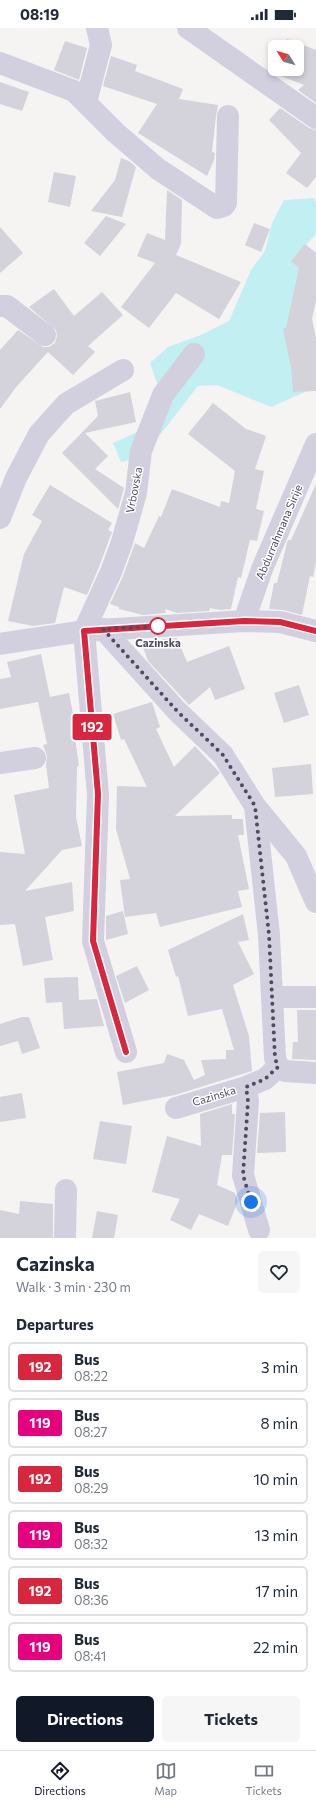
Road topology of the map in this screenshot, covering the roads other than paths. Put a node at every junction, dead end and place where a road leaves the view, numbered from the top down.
1 (98, 28) edge
2 (188, 28) edge
3 (0, 63) edge
4 (86, 102) junction
5 (228, 116) dead end
6 (316, 118) edge
7 (0, 306) edge
8 (45, 335) dead end
9 (194, 354) dead end
10 (122, 370) dead end
11 (316, 444) edge
12 (0, 518) edge
13 (244, 621) junction
14 (93, 630) junction
15 (316, 631) edge
16 (0, 644) edge
17 (35, 758) dead end
18 (0, 763) edge
19 (255, 806) junction
20 (316, 902) edge
21 (272, 997) junction
22 (316, 997) edge
23 (126, 1052) dead end
24 (278, 1067) junction
25 (316, 1073) edge
26 (246, 1087) junction
27 (176, 1108) dead end
28 (66, 1190) dead end
29 (259, 1230) dead end
30 (65, 1238) edge

1 - 4 street
2 - 6 street
3 - 4 street
4 - 5 street
7 - 8 street
9 - 14 street, Vrbovska
10 - 12 street
11 - 13 street, Abdurrahmana Sirije
13 - 14 street
13 - 15 street
14 - 16 street
14 - 19 street
14 - 23 street, Vrbovska
17 - 18 street
19 - 20 street
19 - 21 street
21 - 22 street
21 - 24 street
24 - 25 street
24 - 26 street, Cazinska
26 - 27 street, Cazinska
26 - 29 street
28 - 30 street

